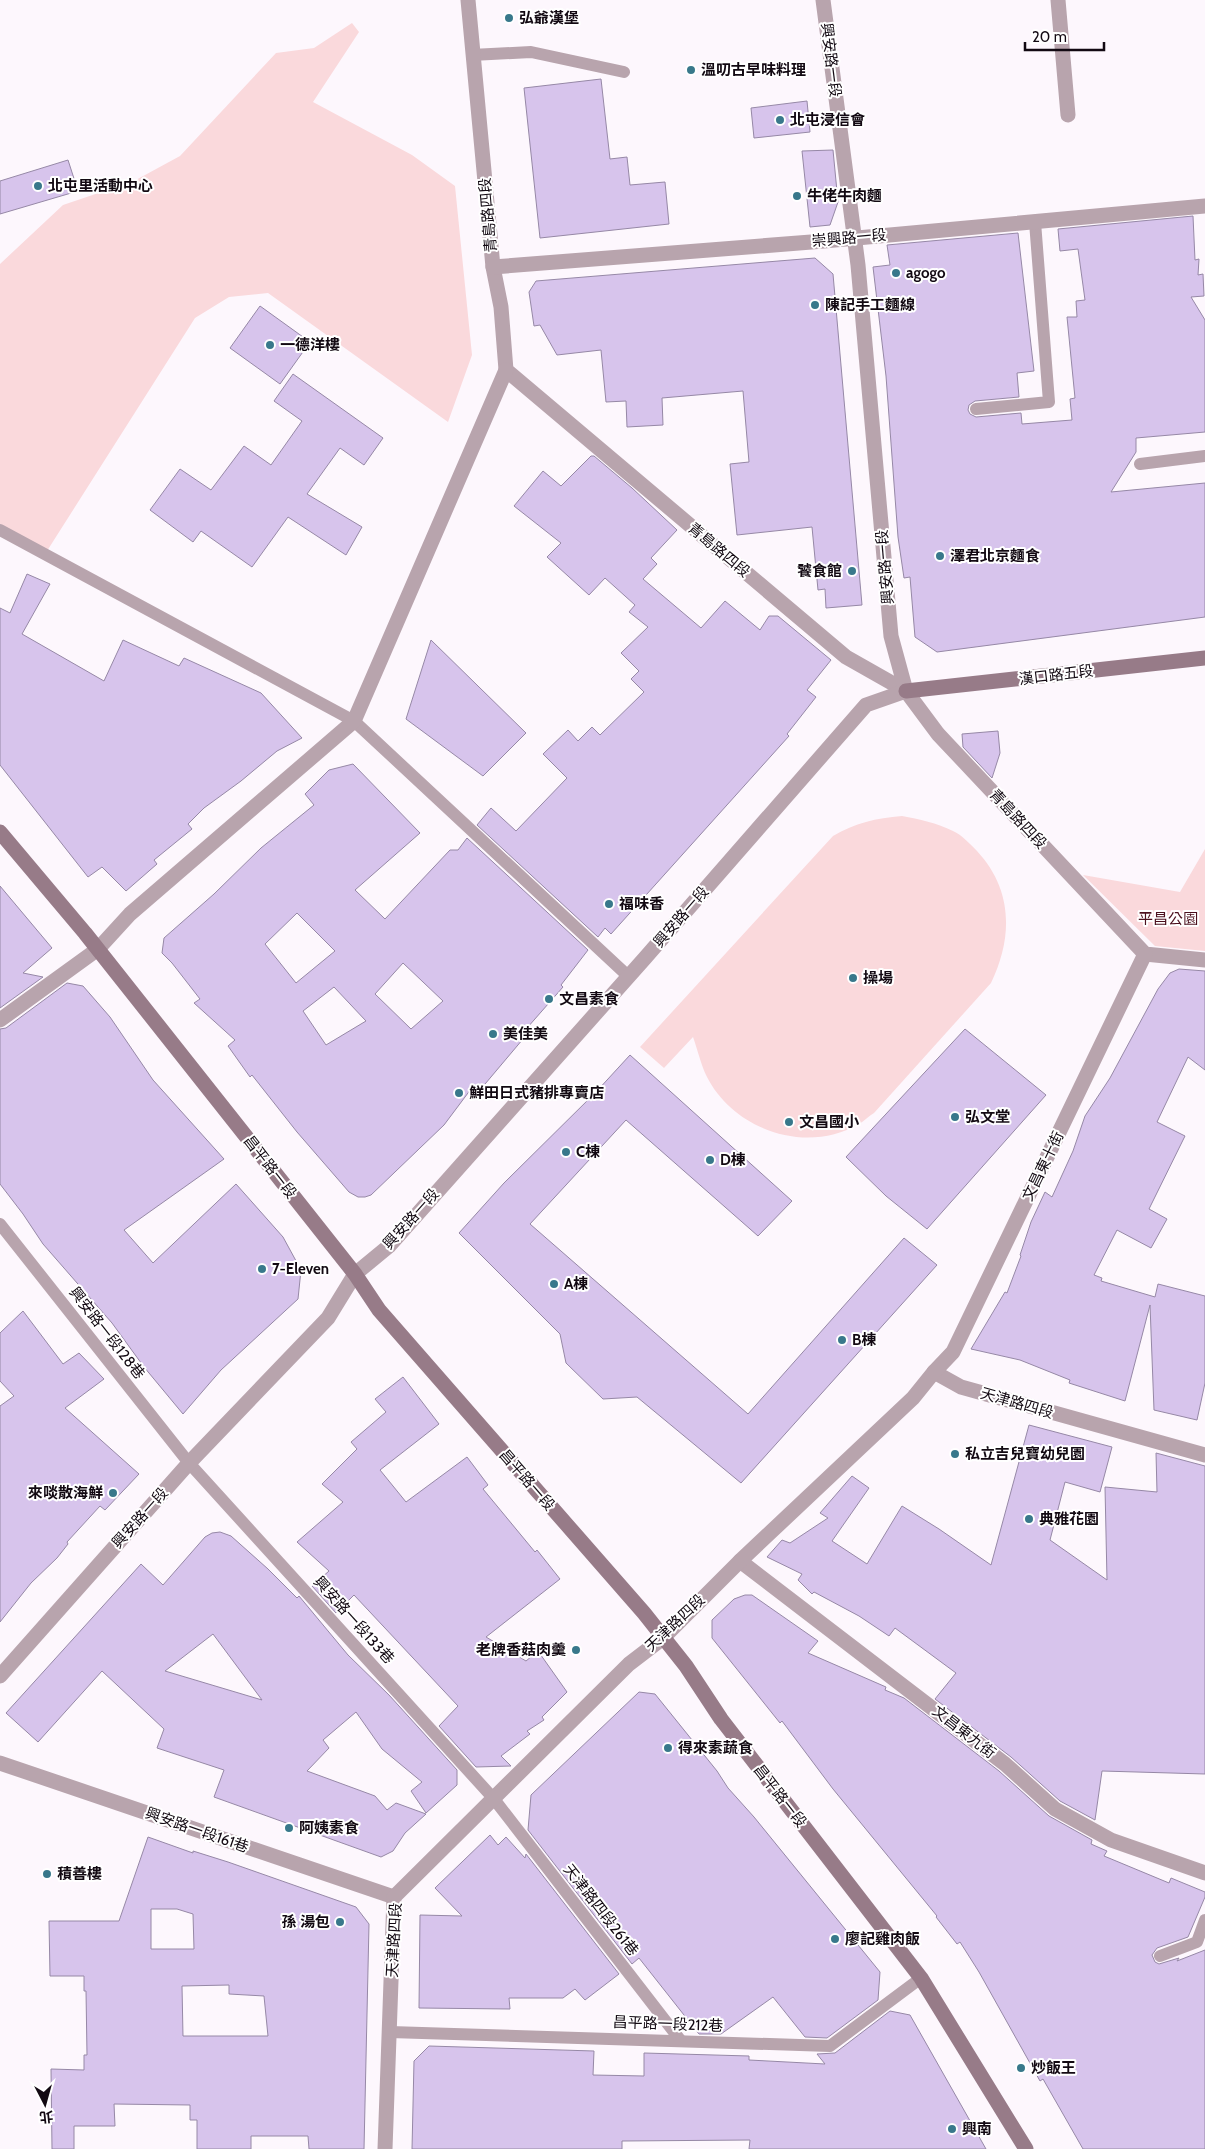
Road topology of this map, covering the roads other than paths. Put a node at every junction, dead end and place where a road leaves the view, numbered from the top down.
1 (468, 0) edge
2 (823, 0) edge
3 (1058, 0) edge
4 (472, 55) junction
5 (624, 72) dead end
6 (1068, 115) dead end
7 (1205, 206) edge
8 (1035, 222) junction
9 (853, 238) junction
10 (493, 268) junction
11 (506, 370) junction
12 (976, 409) dead end
13 (1205, 456) edge
14 (1140, 464) dead end
15 (0, 530) edge
16 (1205, 658) edge
17 (906, 691) junction
18 (354, 721) junction
19 (0, 832) edge
20 (98, 949) junction
21 (1145, 954) junction
22 (1205, 960) edge
23 (628, 976) junction
24 (0, 1020) edge
25 (0, 1224) edge
26 (355, 1274) junction
27 (934, 1372) junction
28 (1205, 1455) edge
29 (189, 1463) junction
30 (740, 1561) junction
31 (663, 1638) junction
32 (0, 1676) edge
33 (0, 1763) edge
34 (494, 1799) junction
35 (1205, 1873) edge
36 (394, 1897) junction
37 (1205, 1920) edge
38 (1160, 1956) dead end
39 (921, 1978) junction
40 (390, 2032) junction
41 (681, 2041) junction
42 (385, 2149) edge
43 (1026, 2149) edge

1 - 4 street, 青島路四段
2 - 9 street, 興安路一段
3 - 6 street
4 - 5 lane
4 - 10 street, 青島路四段
7 - 8 street, 崇興路一段
8 - 9 street, 崇興路一段
8 - 12 lane
9 - 10 street, 崇興路一段
9 - 17 street, 興安路一段
10 - 11 street, 青島路四段
11 - 17 street, 青島路四段
11 - 18 street
13 - 14 lane
15 - 18 lane
16 - 17 street, 漢口路五段
17 - 21 street, 青島路四段
17 - 23 street, 興安路一段
18 - 20 street
18 - 23 lane
19 - 20 street, 昌平路一段
20 - 24 street
20 - 26 street, 昌平路一段
21 - 22 street
21 - 27 street, 文昌東十街
23 - 26 street, 興安路一段
25 - 29 lane, 興安路一段128巷
26 - 29 street, 興安路一段
26 - 31 street, 昌平路一段
27 - 28 street, 天津路四段
27 - 30 street, 天津路四段
29 - 32 street, 興安路一段
29 - 34 lane, 興安路一段133巷
30 - 31 street, 天津路四段
30 - 35 street, 文昌東九街
31 - 34 street, 天津路四段
31 - 39 street, 昌平路一段
33 - 36 street, 興安路一段161巷
34 - 36 street, 天津路四段
34 - 41 lane, 天津路四段261巷
36 - 40 street, 天津路四段
37 - 38 lane
39 - 41 lane, 昌平路一段212巷
39 - 43 street, 昌平路一段
40 - 41 lane, 昌平路一段212巷
40 - 42 street, 天津路四段

